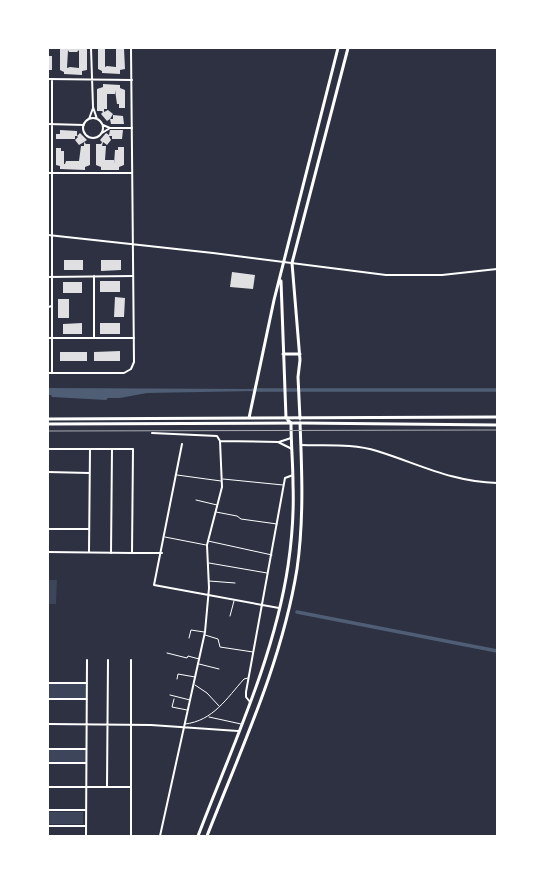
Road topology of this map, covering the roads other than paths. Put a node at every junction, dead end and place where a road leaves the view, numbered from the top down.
1 (91, 48) edge
2 (131, 48) edge
3 (338, 48) edge
4 (348, 48) edge
5 (48, 79) edge
6 (52, 79) junction
7 (92, 80) junction
8 (132, 80) junction
9 (93, 107) junction
10 (321, 117) junction
11 (89, 119) junction
12 (97, 119) junction
13 (330, 119) junction
14 (48, 124) edge
15 (52, 124) junction
16 (84, 125) junction
17 (103, 125) junction
18 (110, 128) junction
19 (132, 128) junction
20 (102, 133) junction
21 (48, 173) edge
22 (52, 173) junction
23 (132, 173) junction
24 (48, 235) edge
25 (52, 236) junction
26 (133, 245) junction
27 (48, 248) edge
28 (52, 248) junction
29 (48, 261) edge
30 (52, 262) junction
31 (283, 262) junction
32 (292, 263) junction
33 (497, 269) edge
34 (94, 276) junction
35 (133, 276) junction
36 (280, 276) junction
37 (48, 277) edge
38 (52, 277) junction
39 (52, 306) junction
40 (48, 307) edge
41 (48, 338) edge
42 (52, 338) junction
43 (94, 338) junction
44 (134, 338) junction
45 (283, 354) junction
46 (300, 354) junction
47 (48, 373) edge
48 (52, 373) junction
49 (300, 417) junction
50 (497, 417) edge
51 (249, 418) junction
52 (286, 418) junction
53 (48, 419) edge
54 (291, 423) junction
55 (300, 423) junction
56 (48, 424) edge
57 (497, 424) edge
58 (152, 433) dead end
59 (291, 438) junction
60 (220, 441) junction
61 (278, 442) junction
62 (182, 444) dead end
63 (301, 445) junction
64 (48, 449) edge
65 (90, 449) junction
66 (112, 449) junction
67 (292, 449) junction
68 (48, 472) edge
69 (89, 473) junction
70 (176, 475) junction
71 (293, 475) junction
72 (222, 480) junction
73 (497, 483) edge
74 (284, 485) junction
75 (293, 494) junction
76 (302, 494) junction
77 (196, 500) dead end
78 (218, 505) junction
79 (216, 512) junction
80 (277, 524) junction
81 (48, 529) edge
82 (89, 529) junction
83 (165, 537) junction
84 (207, 541) junction
85 (207, 545) junction
86 (48, 552) edge
87 (89, 552) junction
88 (111, 553) junction
89 (132, 553) junction
90 (162, 553) junction
91 (272, 555) junction
92 (208, 564) junction
93 (268, 573) junction
94 (209, 581) junction
95 (235, 583) dead end
96 (208, 596) junction
97 (234, 600) junction
98 (263, 605) junction
99 (280, 608) junction
100 (230, 616) dead end
101 (205, 633) junction
102 (188, 638) dead end
103 (254, 652) junction
104 (167, 653) dead end
105 (200, 659) junction
106 (87, 660) dead end
107 (108, 660) dead end
108 (131, 660) dead end
109 (199, 664) junction
110 (218, 669) dead end
111 (261, 672) junction
112 (269, 674) junction
113 (196, 677) junction
114 (249, 678) junction
115 (177, 679) dead end
116 (48, 683) edge
117 (87, 683) junction
118 (194, 684) junction
119 (170, 695) dead end
120 (48, 699) edge
121 (87, 699) junction
122 (174, 699) dead end
123 (190, 700) junction
124 (250, 702) junction
125 (220, 707) junction
126 (188, 710) junction
127 (207, 717) junction
128 (48, 724) edge
129 (86, 724) junction
130 (184, 724) junction
131 (241, 724) junction
132 (108, 725) junction
133 (131, 725) junction
134 (184, 728) junction
135 (238, 731) junction
136 (48, 749) edge
137 (86, 749) junction
138 (48, 763) edge
139 (86, 763) junction
140 (48, 787) edge
141 (86, 787) junction
142 (107, 787) junction
143 (131, 787) junction
144 (48, 810) edge
145 (86, 810) junction
146 (48, 826) edge
147 (86, 826) junction
148 (86, 836) edge
149 (131, 836) edge
150 (160, 836) edge
151 (198, 836) edge
152 (207, 836) edge

1 - 7 street
2 - 8 street
3 - 10 main road
4 - 13 main road
5 - 6 street
6 - 7 street
6 - 15 street
7 - 8 street
7 - 9 street
8 - 19 street
9 - 11 street
9 - 12 street
10 - 13 main road
10 - 31 main road
11 - 12 street
11 - 16 street
12 - 17 street
13 - 32 main road
14 - 15 street
15 - 16 street
15 - 22 street
16 - 20 street
17 - 18 street
17 - 20 street
18 - 19 street
18 - 20 street
19 - 23 street
21 - 22 street
22 - 23 street
22 - 25 street
23 - 26 street
24 - 25 street
25 - 26 street
25 - 28 street
26 - 31 street
26 - 35 street
27 - 28 street
28 - 30 street
29 - 30 street
30 - 38 street
31 - 32 street
31 - 36 main road
32 - 33 street
32 - 46 main road
34 - 35 street
34 - 38 street
34 - 43 street
35 - 44 street
36 - 45 main road
36 - 51 main road
37 - 38 street
38 - 39 street
39 - 40 street
39 - 42 street
41 - 42 street
42 - 43 street
42 - 48 street
43 - 44 street
44 - 48 street
45 - 46 main road
45 - 52 main road
46 - 49 main road
47 - 48 street
49 - 50 main road
49 - 52 main road
49 - 55 main road
51 - 52 main road
51 - 53 main road
52 - 54 main road
54 - 55 main road
54 - 56 main road
54 - 59 main road
55 - 57 main road
55 - 63 main road
58 - 60 street
59 - 61 street
59 - 67 main road
60 - 61 street
60 - 72 street
61 - 67 street
62 - 70 street
63 - 73 street
63 - 76 main road
64 - 65 street
65 - 66 street
65 - 69 street
66 - 88 street
66 - 89 street
67 - 71 main road
68 - 69 street
69 - 82 street
70 - 72 lane
70 - 83 street
71 - 74 street
71 - 75 main road
72 - 74 lane
72 - 78 street
74 - 80 street
75 - 76 main road
75 - 99 main road
76 - 112 main road
77 - 78 lane
78 - 79 street
79 - 80 lane
79 - 84 street
80 - 91 street
81 - 82 street
82 - 87 street
83 - 85 lane
83 - 90 street
84 - 85 street
84 - 91 lane
85 - 92 street
86 - 87 street
87 - 88 street
88 - 89 street
89 - 90 street
90 - 96 street
91 - 93 street
92 - 93 lane
92 - 94 street
93 - 98 street
94 - 95 lane
94 - 96 street
96 - 97 street
96 - 101 street
97 - 98 street
97 - 100 lane
98 - 99 street
98 - 103 street
99 - 111 main road
101 - 102 lane
101 - 103 lane
101 - 105 street
103 - 114 street
104 - 105 lane
105 - 109 street
106 - 117 street
107 - 132 street
108 - 133 street
109 - 110 lane
109 - 113 street
111 - 112 main road
111 - 124 main road
112 - 152 main road
113 - 115 lane
113 - 118 street
114 - 124 street
114 - 125 lane
116 - 117 street
117 - 121 street
118 - 123 street
118 - 125 lane
119 - 123 lane
120 - 121 street
121 - 129 street
122 - 126 lane
123 - 126 street
124 - 131 main road
125 - 127 lane
126 - 130 street
127 - 130 lane
127 - 131 lane
128 - 129 street
129 - 132 street
129 - 137 street
130 - 134 street
131 - 135 main road
132 - 133 street
132 - 142 street
133 - 134 street
133 - 143 street
134 - 135 street
134 - 150 street
135 - 151 main road
136 - 137 street
137 - 139 street
138 - 139 street
139 - 141 street
140 - 141 street
141 - 142 street
141 - 145 street
142 - 143 street
143 - 149 street
144 - 145 street
145 - 147 street
146 - 147 street
147 - 148 street

